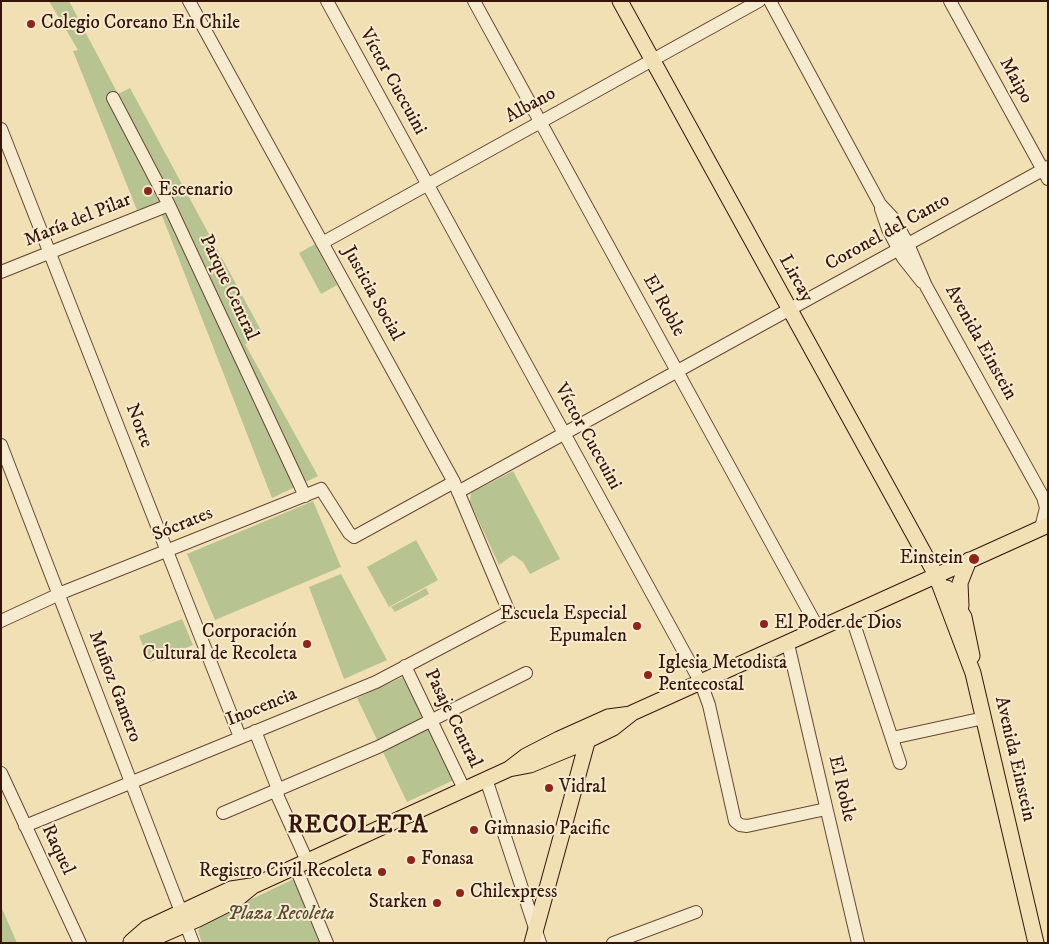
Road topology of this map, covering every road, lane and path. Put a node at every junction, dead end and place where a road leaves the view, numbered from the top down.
1 (189, 1) edge
2 (327, 1) edge
3 (474, 1) edge
4 (620, 1) edge
5 (759, 1) edge
6 (770, 1) edge
7 (950, 1) edge
8 (652, 60) junction
9 (113, 98) dead end
10 (540, 122) junction
11 (1, 129) edge
12 (1046, 172) edge
13 (427, 185) junction
14 (169, 205) junction
15 (322, 243) junction
16 (903, 247) junction
17 (50, 253) junction
18 (1, 272) edge
19 (788, 309) junction
20 (677, 370) junction
21 (564, 434) junction
22 (1, 445) edge
23 (456, 487) junction
24 (321, 489) joint
25 (305, 496) junction
26 (1045, 500) edge
27 (1044, 527) edge
28 (167, 551) junction
29 (969, 560) junction
30 (936, 575) junction
31 (58, 594) junction
32 (509, 612) joint
33 (852, 615) junction
34 (964, 617) junction
35 (1, 621) edge
36 (819, 630) junction
37 (788, 644) junction
38 (405, 666) junction
39 (526, 673) dead end
40 (973, 673) junction
41 (701, 683) junction
42 (632, 714) junction
43 (984, 718) junction
44 (431, 719) junction
45 (592, 724) junction
46 (255, 730) junction
47 (240, 737) junction
48 (892, 738) junction
49 (587, 741) junction
50 (900, 763) dead end
51 (509, 769) junction
52 (1, 773) edge
53 (486, 779) junction
54 (131, 782) junction
55 (464, 789) junction
56 (277, 790) junction
57 (826, 809) junction
58 (223, 813) dead end
59 (25, 826) junction
60 (301, 864) junction
61 (696, 912) dead end
62 (183, 919) junction
63 (536, 938) edge
64 (80, 943) edge
65 (131, 943) edge
66 (193, 943) edge
67 (327, 943) edge
68 (613, 943) edge
69 (858, 943) edge
70 (1036, 943) edge

1 - 15 street, Justicia Social
2 - 13 street, Víctor Cuccuini
3 - 10 street, El Roble
4 - 8 main road, Lircay
5 - 8 street, Albano
6 - 16 street, Avenida Einstein
7 - 12 street, Maipo
8 - 10 street, Albano
8 - 19 main road, Lircay
9 - 14 street, Parque Central
10 - 13 street, Albano
10 - 20 street, El Roble
11 - 17 street, Norte
12 - 16 street, Coronel del Canto
13 - 15 street, Albano
13 - 21 street, Víctor Cuccuini
14 - 17 street, María del Pilar
14 - 25 street, Parque Central
15 - 23 street, Justicia Social
16 - 19 street, Coronel del Canto
16 - 26 street, Avenida Einstein
17 - 18 street, María del Pilar
17 - 28 street, Norte
19 - 20 street, Coronel del Canto
19 - 30 main road, Lircay
20 - 21 street, Coronel del Canto
20 - 36 street, El Roble
21 - 23 street, Coronel del Canto
21 - 41 street, Víctor Cuccuini
22 - 31 street, Muñoz Gamero
23 - 24 street, Coronel del Canto
23 - 32 street, Justicia Social
24 - 25 street, Sócrates
25 - 28 street, Sócrates
26 - 27 street, Avenida Einstein
27 - 29 main road
28 - 31 street, Sócrates
28 - 47 street, Norte
29 - 30 main road
29 - 34 main road
30 - 33 main road
30 - 34 main road, Avenida Einstein
30 - 40 main road, Avenida Einstein
31 - 35 street, Sócrates
31 - 54 street, Muñoz Gamero
32 - 38 street, Inocencia
33 - 36 main road
33 - 48 street
34 - 40 main road, Avenida Einstein
36 - 37 main road
37 - 41 main road
37 - 57 street, El Roble
38 - 44 street, Pasaje Central
38 - 46 street, Inocencia
39 - 44 street
40 - 43 main road, Avenida Einstein
41 - 42 main road
41 - 57 street, Víctor Cuccuini
42 - 45 main road
42 - 49 main road
43 - 48 street
43 - 70 main road, Avenida Einstein
44 - 55 street, Pasaje Central
44 - 56 street
45 - 49 main road
45 - 51 main road
46 - 47 street, Inocencia
46 - 56 street
47 - 54 street, Inocencia
48 - 50 street
49 - 51 main road
49 - 63 main road
51 - 53 main road
52 - 59 street, Raquel
53 - 55 main road
53 - 63 street
54 - 59 street, Inocencia
54 - 62 street, Muñoz Gamero
55 - 60 main road
56 - 58 street
56 - 60 street
57 - 69 street, El Roble
59 - 64 street, Raquel
60 - 62 main road
60 - 67 street
61 - 68 street
62 - 65 main road
62 - 66 street, Muñoz Gamero

